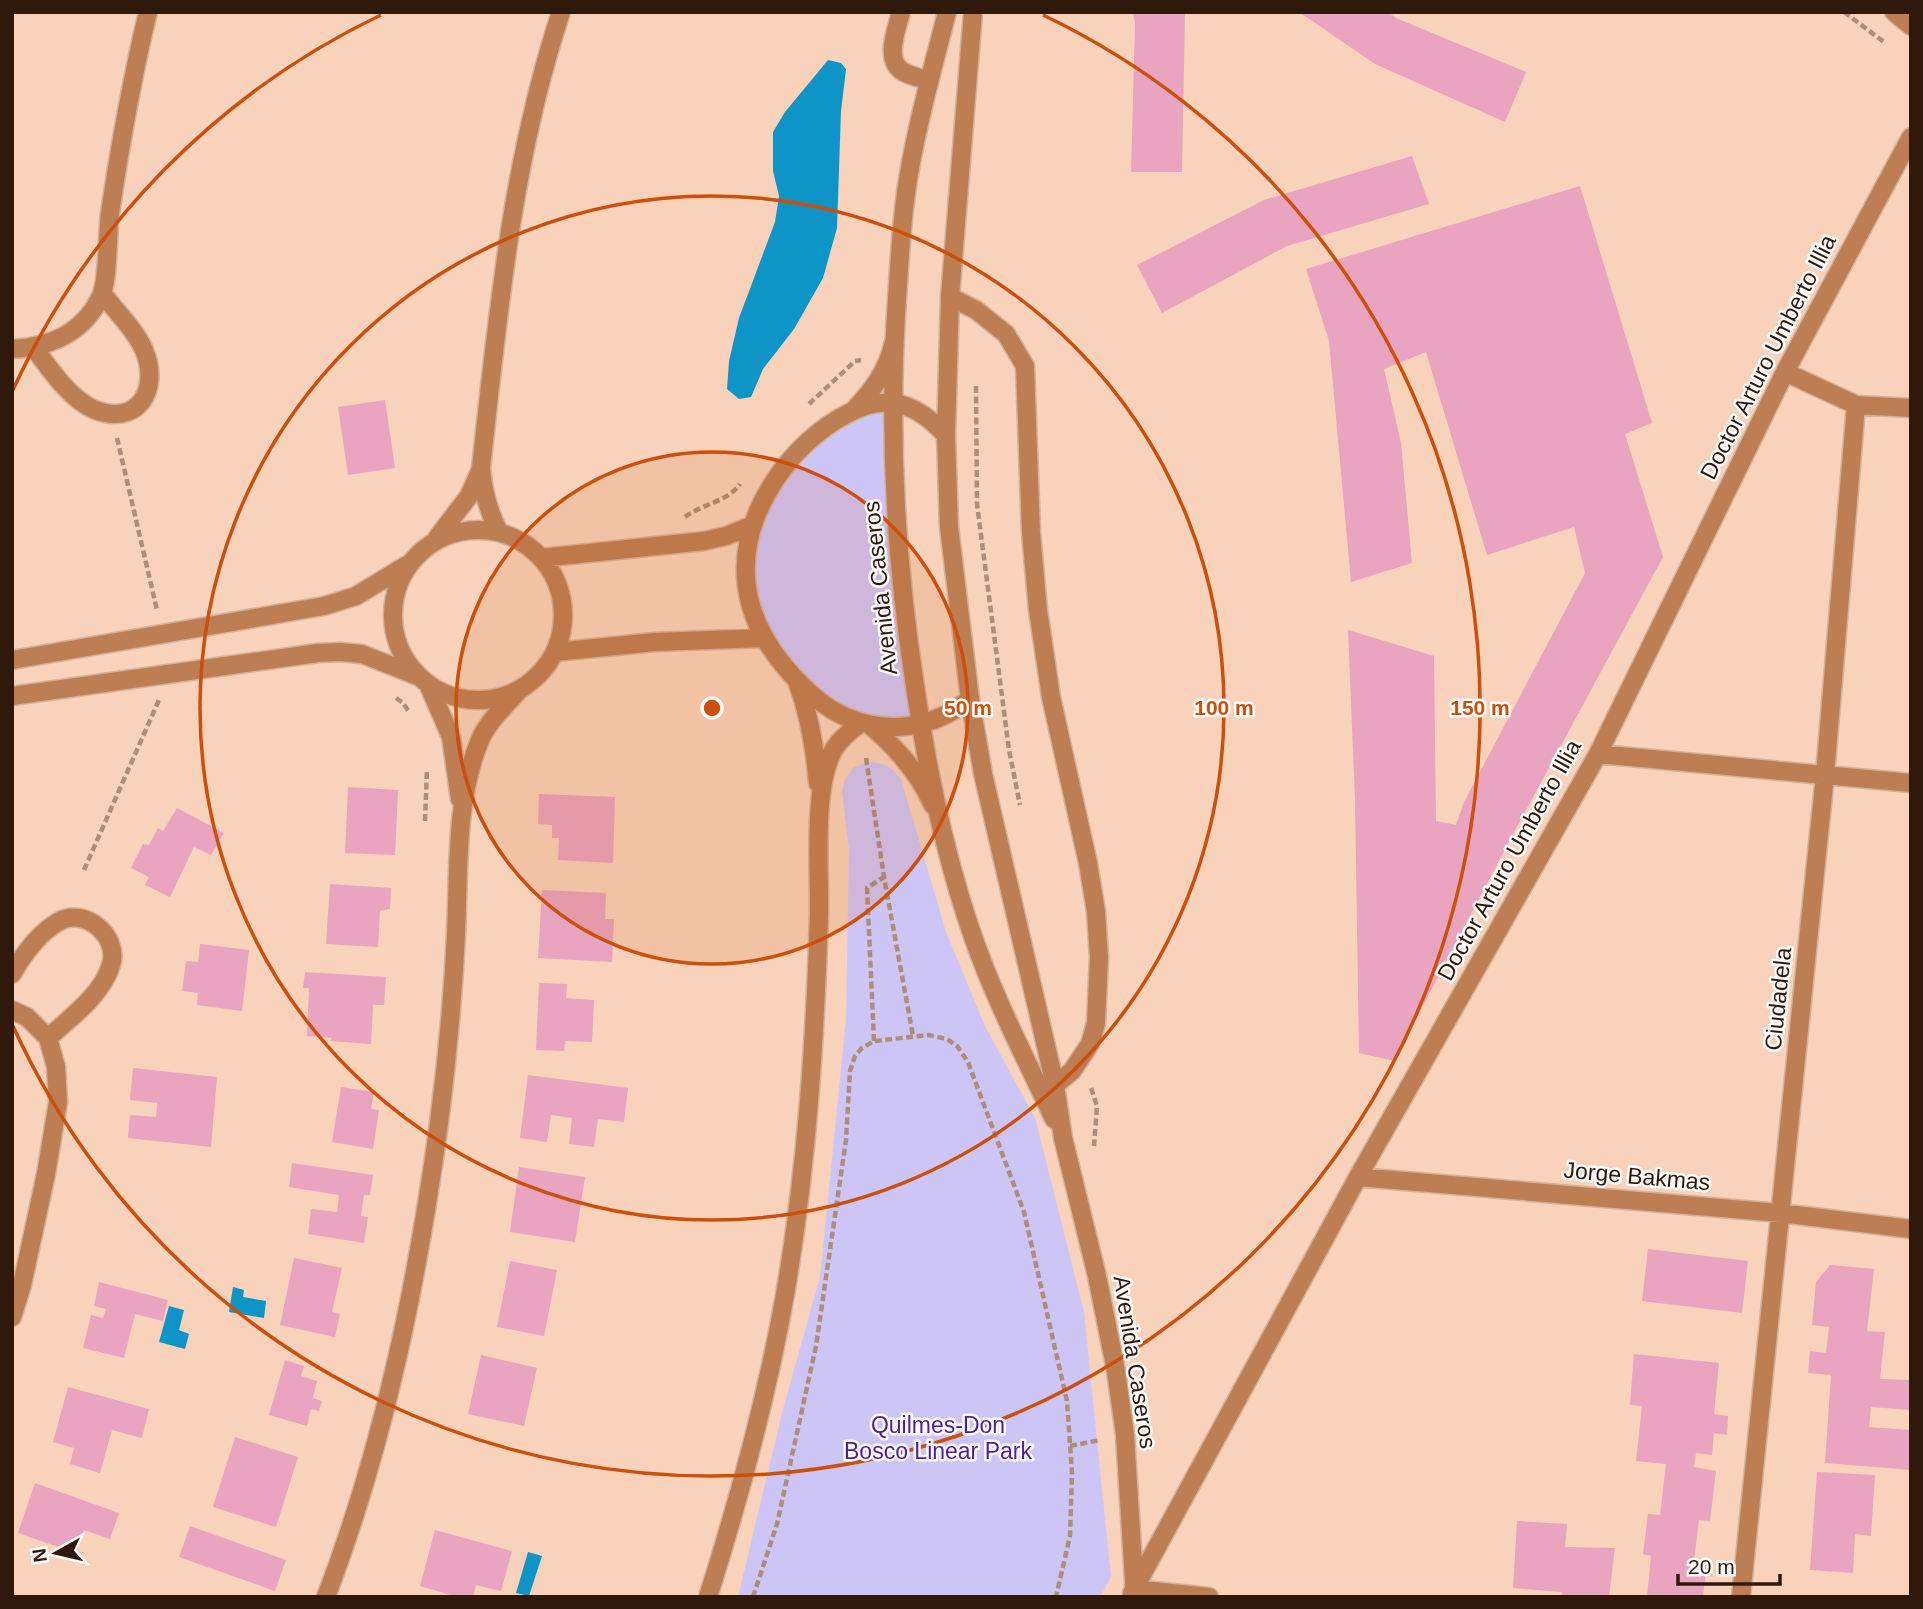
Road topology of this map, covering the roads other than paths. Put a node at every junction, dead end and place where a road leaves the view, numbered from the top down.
1 (148, 12) edge
2 (561, 12) edge
3 (901, 12) edge
4 (947, 12) edge
5 (973, 12) edge
6 (1895, 13) edge
7 (1911, 26) edge
8 (929, 80) junction
9 (1911, 137) edge
10 (103, 294) junction
11 (950, 297) junction
12 (894, 338) junction
13 (34, 348) junction
14 (12, 349) edge
15 (1785, 372) junction
16 (892, 403) junction
17 (1856, 405) junction
18 (1911, 408) edge
19 (853, 411) junction
20 (946, 435) junction
21 (481, 468) junction
22 (753, 525) junction
23 (499, 533) junction
24 (432, 543) junction
25 (541, 558) junction
26 (413, 561) junction
27 (763, 638) junction
28 (555, 652) junction
29 (12, 660) edge
30 (424, 681) junction
31 (797, 681) junction
32 (519, 690) junction
33 (12, 696) edge
34 (970, 699) junction
35 (866, 724) junction
36 (920, 725) junction
37 (1598, 754) junction
38 (1825, 775) junction
39 (1911, 783) edge
40 (820, 814) junction
41 (462, 816) junction
42 (939, 820) junction
43 (12, 974) edge
44 (12, 1010) edge
45 (48, 1038) junction
46 (1055, 1086) junction
47 (1063, 1138) junction
48 (1358, 1177) junction
49 (1780, 1213) junction
50 (1911, 1229) edge
51 (12, 1317) edge
52 (1133, 1594) edge
53 (326, 1597) edge
54 (708, 1597) edge
55 (1209, 1597) edge
56 (1741, 1597) edge

1 - 10 street
2 - 21 street
3 - 8 street
4 - 8 street, Avenida Caseros
5 - 11 street, Avenida Caseros
6 - 7 street
8 - 12 street, Avenida Caseros
9 - 15 street, Doctor Arturo Umberto Illia
10 - 13 street
10 - 13 street
11 - 20 street, Avenida Caseros
11 - 46 street
12 - 16 street, Avenida Caseros
12 - 19 street
13 - 14 street
15 - 17 street
15 - 37 street, Doctor Arturo Umberto Illia
16 - 19 street
16 - 20 street
16 - 36 street, Avenida Caseros
17 - 18 street
17 - 38 street, Ciudadela
19 - 22 street
20 - 34 street, Avenida Caseros
21 - 23 street
21 - 24 street
22 - 25 street
22 - 27 street
23 - 24 street
23 - 25 street
24 - 26 street
25 - 28 street
26 - 29 street
26 - 30 street
27 - 28 street
27 - 31 street
28 - 32 street
30 - 32 street
30 - 33 street
30 - 41 street
31 - 35 street
31 - 40 street
32 - 41 street
34 - 36 street
34 - 46 street, Avenida Caseros
35 - 36 street
35 - 40 street
35 - 42 street
36 - 42 street, Avenida Caseros
37 - 38 street
37 - 48 street, Doctor Arturo Umberto Illia
38 - 39 street
38 - 49 street, Ciudadela
40 - 54 street
41 - 53 street
42 - 47 street, Avenida Caseros
43 - 45 street
44 - 45 street
45 - 51 street
46 - 47 street, Avenida Caseros
47 - 52 street, Avenida Caseros
48 - 49 street, Jorge Bakmas
48 - 52 street, Doctor Arturo Umberto Illia
49 - 50 street, Jorge Bakmas
49 - 56 street, Ciudadela
52 - 55 street

